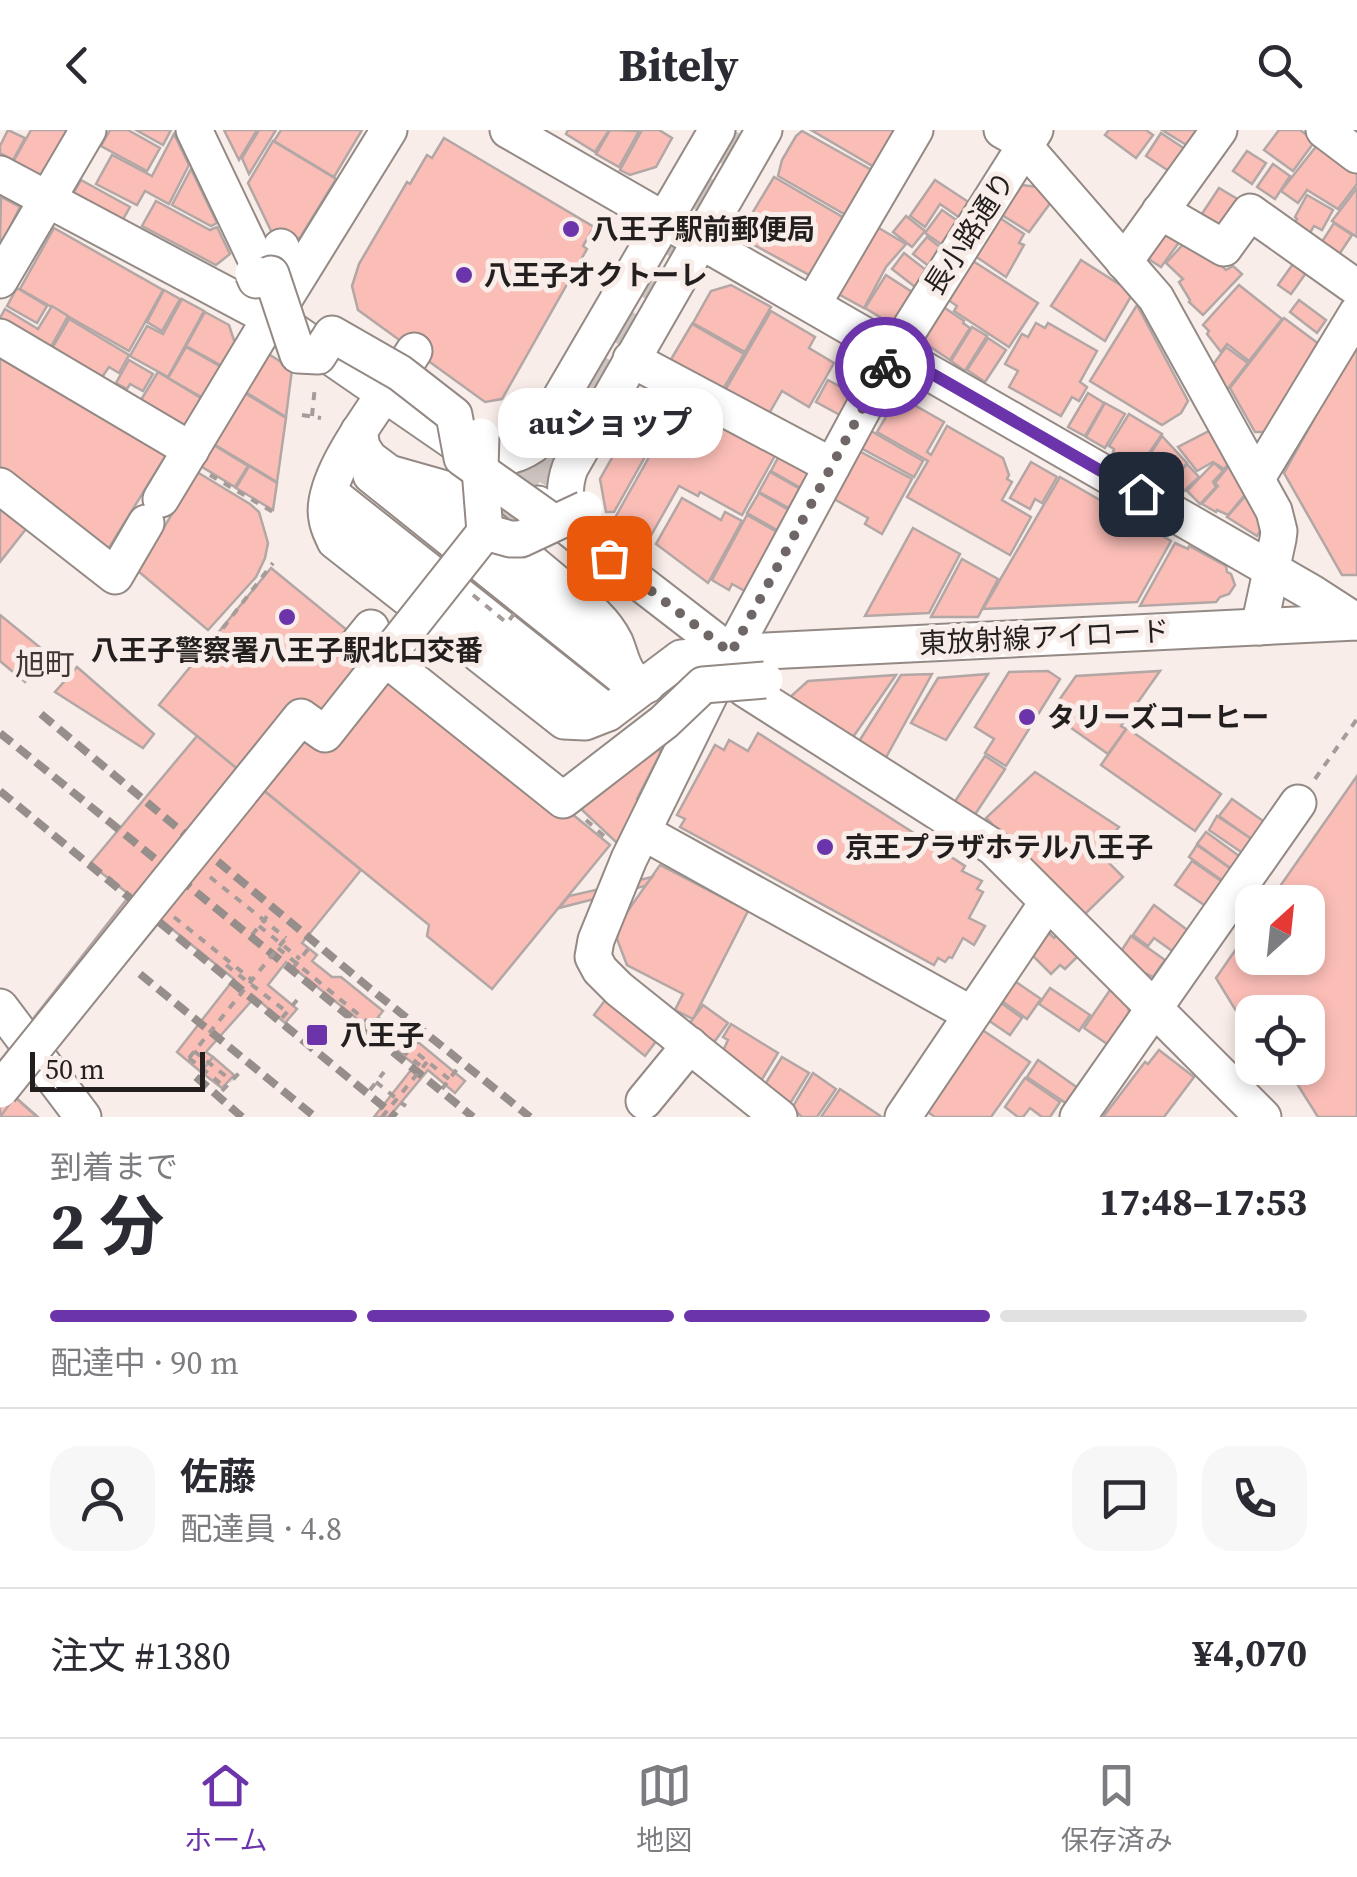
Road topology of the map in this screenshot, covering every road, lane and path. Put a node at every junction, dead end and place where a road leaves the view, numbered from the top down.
1 (88, 130) edge
2 (194, 130) edge
3 (389, 130) edge
4 (508, 130) edge
5 (717, 130) edge
6 (752, 130) edge
7 (764, 130) edge
8 (915, 130) edge
9 (1218, 130) edge
10 (1324, 130) edge
11 (1020, 136) edge
12 (553, 141) edge
13 (1357, 154) edge
14 (0, 174) edge
15 (715, 182) dead end
16 (48, 200) junction
17 (1160, 211) junction
18 (664, 220) junction
19 (700, 240) junction
20 (1124, 262) junction
21 (0, 280) edge
22 (274, 281) junction
23 (1357, 288) edge
24 (817, 297) junction
25 (1357, 313) edge
26 (0, 337) edge
27 (894, 352) junction
28 (631, 358) junction
29 (400, 372) junction
30 (302, 415) dead end
31 (321, 418) dead end
32 (533, 445) junction
33 (188, 455) junction
34 (346, 464) junction
35 (832, 466) junction
36 (1256, 478) junction
37 (0, 486) edge
38 (430, 496) dead end
39 (513, 507) junction
40 (278, 516) dead end
41 (384, 556) dead end
42 (273, 564) dead end
43 (1270, 569) junction
44 (440, 591) junction
45 (1357, 604) edge
46 (573, 612) dead end
47 (514, 614) junction
48 (1357, 622) edge
49 (1260, 626) junction
50 (213, 640) dead end
51 (371, 643) junction
52 (731, 653) junction
53 (579, 667) dead end
54 (765, 680) dead end
55 (563, 702) dead end
56 (657, 704) junction
57 (1357, 718) edge
58 (1298, 803) joint
59 (580, 815) dead end
60 (636, 846) junction
61 (187, 858) junction
62 (1047, 903) junction
63 (166, 910) dead end
64 (268, 915) dead end
65 (259, 926) junction
66 (252, 934) dead end
67 (280, 946) junction
68 (309, 948) dead end
69 (237, 952) dead end
70 (300, 960) junction
71 (293, 968) dead end
72 (251, 982) junction
73 (297, 1000) dead end
74 (1152, 1008) junction
75 (287, 1012) junction
76 (971, 1014) junction
77 (282, 1018) dead end
78 (3, 1019) edge
79 (690, 1045) junction
80 (194, 1051) junction
81 (418, 1054) dead end
82 (427, 1062) junction
83 (422, 1067) junction
84 (457, 1069) dead end
85 (384, 1072) dead end
86 (239, 1073) dead end
87 (449, 1079) junction
88 (232, 1081) junction
89 (376, 1082) junction
90 (442, 1088) dead end
91 (0, 1090) edge
92 (370, 1090) dead end
93 (644, 1102) dead end
94 (401, 1103) junction
95 (906, 1116) edge
96 (83, 1117) edge
97 (382, 1117) edge
98 (779, 1117) edge
99 (1078, 1117) edge
100 (1263, 1117) edge

1 - 16 street
2 - 22 street
3 - 22 street
4 - 12 street
5 - 18 street
6 - 15 street
7 - 19 street
8 - 24 street
9 - 17 street
10 - 13 street
11 - 20 street
11 - 27 street, 長小路通り
12 - 18 street
14 - 16 street
16 - 21 street
16 - 22 street
17 - 20 street
17 - 23 street
18 - 19 street
18 - 32 street
19 - 24 street
19 - 28 street
20 - 36 street
22 - 29 street
22 - 29 street, bridge
22 - 33 street
24 - 27 street
25 - 36 street
26 - 33 street
27 - 35 street, 長小路通り
27 - 43 street
28 - 35 street
28 - 39 street
29 - 34 street
29 - 39 street, bridge
30 - 31 path
32 - 39 street
32 - 39 street
33 - 37 street
33 - 40 path
34 - 47 street
34 - 56 street
34 - 56 street
35 - 52 street, 長小路通り
36 - 43 street
38 - 46 street
39 - 44 street, bridge
39 - 52 street
41 - 55 street
42 - 50 path
43 - 48 street
43 - 49 street
44 - 47 path, bridge
44 - 51 street, bridge
45 - 48 street
47 - 53 street
48 - 49 street, 東放射線アイロード
49 - 52 street, 東放射線アイロード
51 - 56 street, bridge
51 - 61 street, bridge
52 - 56 street, 東放射線アイロード
52 - 60 street, 長小路通り
52 - 62 street
54 - 56 street, bridge
57 - 58 path
58 - 74 street
59 - 60 path
60 - 76 street
60 - 79 street, 長小路通り
61 - 67 path, bridge
61 - 91 street, bridge
62 - 74 street
62 - 76 street
63 - 72 path
64 - 65 path
65 - 66 path
65 - 67 path
67 - 70 path
67 - 72 path, bridge
67 - 83 path
68 - 70 path
69 - 72 path
70 - 71 path
72 - 75 path
72 - 80 path, bridge
73 - 75 path
74 - 99 street
74 - 100 street
75 - 77 path
76 - 95 street
78 - 96 street
79 - 93 street
79 - 98 street
80 - 88 path
80 - 88 path, bridge
81 - 82 path
82 - 83 path, bridge
82 - 87 path
83 - 94 path, bridge
84 - 87 path
85 - 89 path
86 - 88 path
87 - 90 path
89 - 92 path
89 - 94 path
94 - 97 path, bridge

